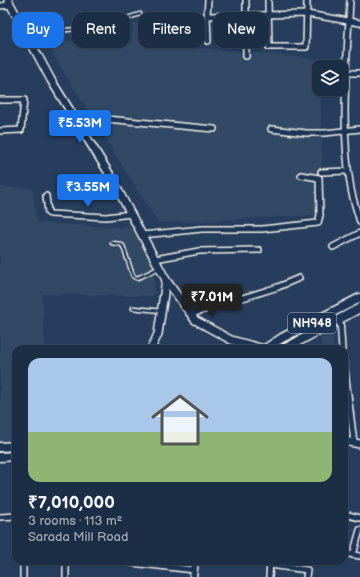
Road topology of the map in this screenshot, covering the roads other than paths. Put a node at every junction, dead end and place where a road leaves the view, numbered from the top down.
1 (208, 0) edge
2 (246, 0) edge
3 (268, 0) edge
4 (307, 0) edge
5 (350, 0) edge
6 (9, 2) edge
7 (0, 6) edge
8 (14, 12) edge
9 (246, 12) edge
10 (268, 12) edge
11 (269, 14) edge
12 (307, 14) junction
13 (138, 15) edge
14 (207, 16) junction
15 (213, 16) edge
16 (349, 21) junction
17 (360, 23) edge
18 (64, 31) edge
19 (208, 41) dead end
20 (269, 47) edge
21 (34, 48) edge
22 (246, 48) edge
23 (246, 56) dead end
24 (346, 60) edge
25 (360, 73) edge
26 (348, 74) edge
27 (345, 96) edge
28 (0, 100) edge
29 (74, 116) junction
30 (214, 129) dead end
31 (271, 129) dead end
32 (360, 129) edge
33 (345, 130) junction
34 (0, 131) edge
35 (348, 171) junction
36 (321, 172) dead end
37 (302, 175) dead end
38 (46, 196) dead end
39 (131, 214) junction
40 (360, 222) edge
41 (360, 233) edge
42 (142, 235) junction
43 (112, 243) dead end
44 (333, 247) dead end
45 (259, 250) dead end
46 (155, 259) junction
47 (159, 267) junction
48 (299, 278) dead end
49 (166, 280) junction
50 (360, 298) edge
51 (133, 308) dead end
52 (360, 308) edge
53 (161, 311) junction
54 (191, 314) junction
55 (340, 319) junction
56 (153, 345) edge
57 (250, 345) edge
58 (271, 345) edge
59 (291, 345) edge
60 (342, 345) edge
61 (348, 387) edge
62 (357, 443) edge
63 (12, 446) edge
64 (0, 448) edge
65 (12, 456) edge
66 (0, 457) edge
67 (348, 515) edge
68 (12, 516) edge
69 (0, 517) edge
70 (360, 518) edge
71 (360, 530) edge
72 (348, 553) edge
73 (353, 554) junction
74 (360, 556) edge
75 (23, 565) edge
76 (66, 565) edge
77 (143, 565) edge
78 (270, 565) edge
79 (281, 565) edge
80 (193, 574) edge
81 (22, 577) edge
82 (66, 577) edge
83 (269, 577) edge
84 (306, 577) edge

1 - 14 street
2 - 9 street
3 - 10 street
4 - 12 street
5 - 16 street
6 - 7 street
6 - 8 main road
11 - 12 street
12 - 16 street
12 - 20 street
13 - 18 lane
14 - 15 street
14 - 19 street
16 - 17 street
16 - 24 street
21 - 29 main road
22 - 23 street
25 - 26 street
27 - 33 street
28 - 34 street
29 - 30 street
29 - 39 main road
31 - 33 street
32 - 33 street
33 - 35 street
35 - 36 street
35 - 40 street
37 - 42 street
38 - 39 street
39 - 42 main road
41 - 44 street
42 - 46 main road
43 - 47 lane
45 - 46 street
46 - 47 main road
47 - 49 main road
48 - 54 street
49 - 53 main road
49 - 54 main road
50 - 58 highway, NH948
51 - 53 lane
52 - 55 highway, NH948
53 - 56 main road
54 - 57 main road
55 - 59 highway, NH948
55 - 60 street
61 - 62 street
63 - 64 highway
65 - 66 highway
67 - 70 street
68 - 69 street
71 - 73 street
72 - 73 street
73 - 74 street
75 - 81 street
76 - 82 street
77 - 80 street
78 - 83 street
79 - 84 street

